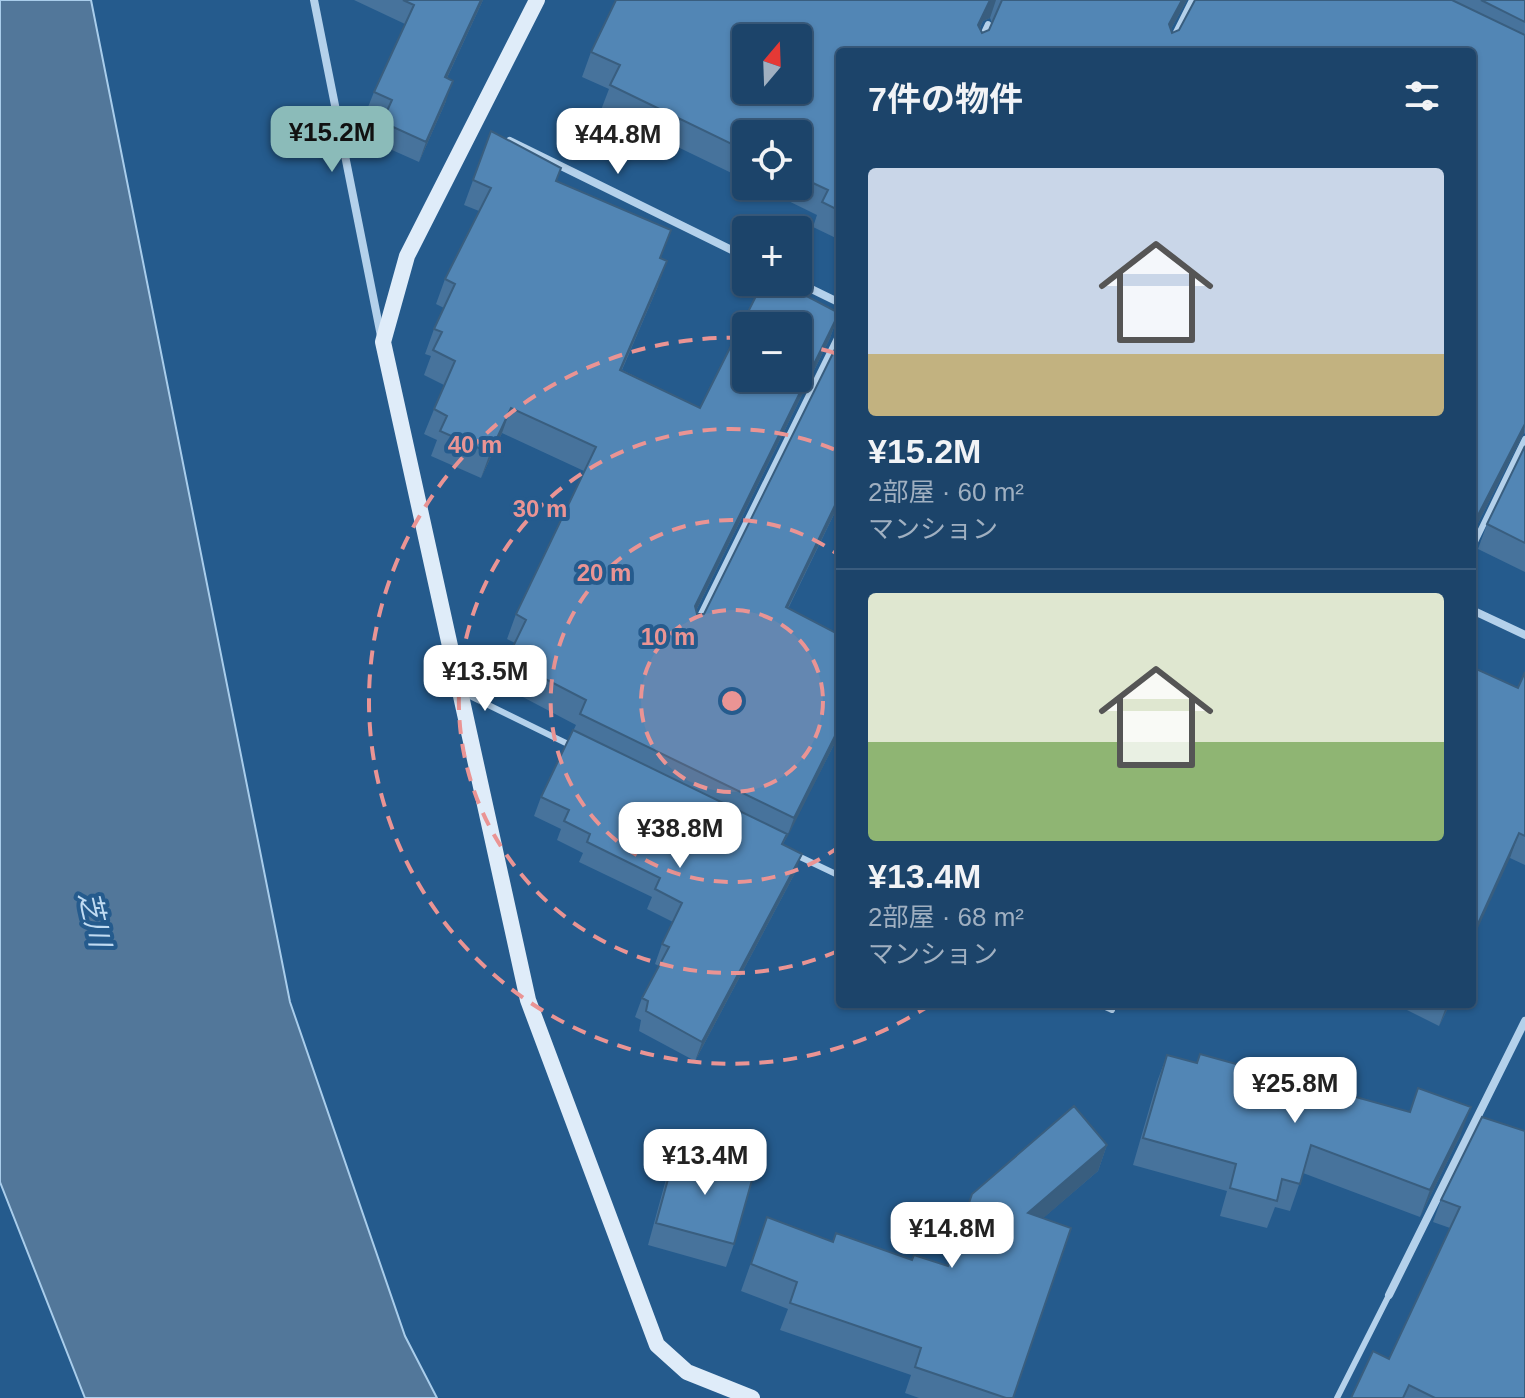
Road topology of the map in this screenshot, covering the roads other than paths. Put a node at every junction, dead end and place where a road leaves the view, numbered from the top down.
1 (314, 0) edge
2 (537, 0) edge
3 (1192, 0) edge
4 (988, 24) edge
5 (1172, 39) edge
6 (977, 48) edge
7 (504, 138) edge
8 (732, 250) edge
9 (812, 289) edge
10 (836, 301) edge
11 (836, 340) edge
12 (383, 342) junction
13 (1525, 439) edge
14 (1476, 540) edge
15 (1476, 612) edge
16 (691, 634) edge
17 (1525, 635) edge
18 (460, 691) junction
19 (587, 753) edge
20 (784, 848) edge
21 (836, 874) edge
22 (1108, 1008) edge
23 (1112, 1010) dead end
24 (1525, 1021) edge
25 (1389, 1295) joint
26 (752, 1398) edge
27 (1337, 1398) edge

1 - 12 street
2 - 12 street
3 - 5 lane
4 - 6 lane
7 - 8 street
9 - 10 street
11 - 16 lane
12 - 18 street
13 - 14 lane
15 - 17 street
18 - 19 lane
18 - 26 street
20 - 21 lane
22 - 23 lane
24 - 25 street
25 - 27 lane

